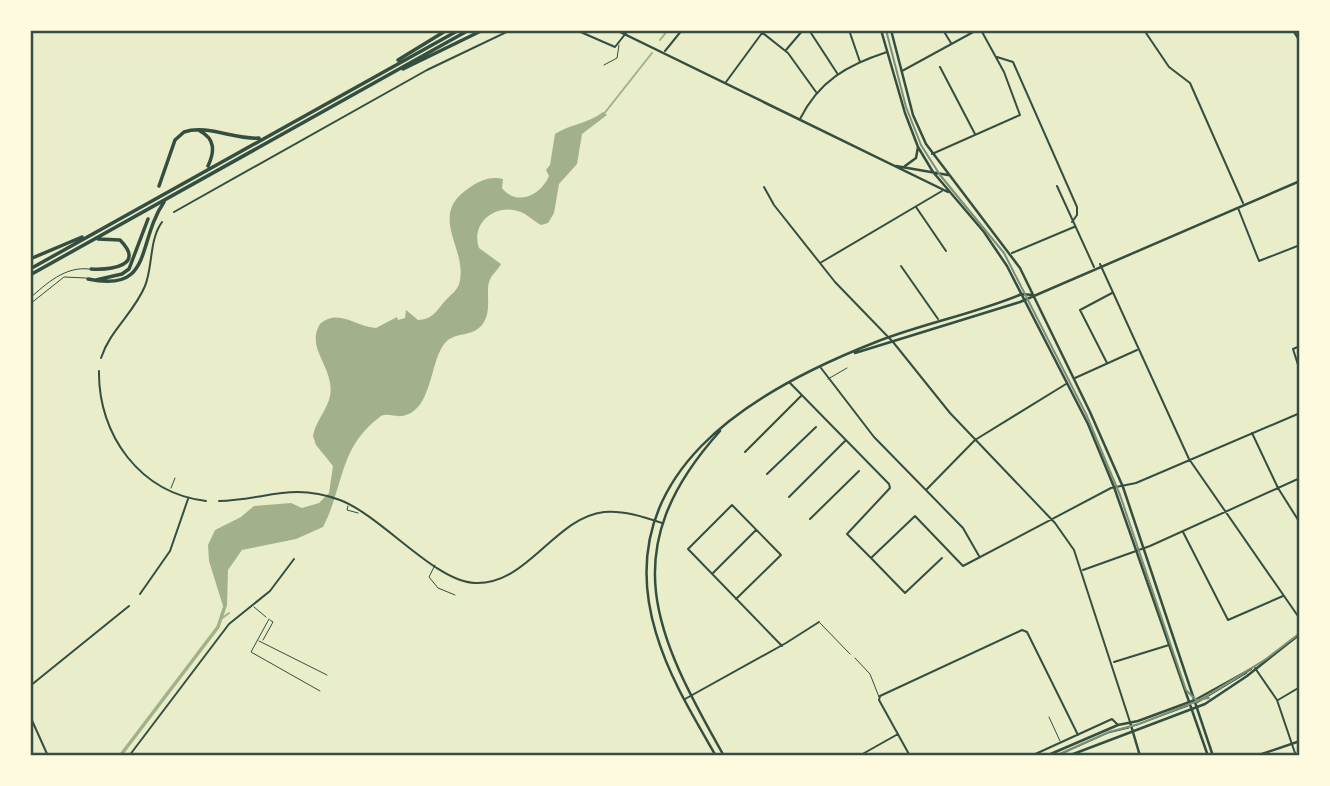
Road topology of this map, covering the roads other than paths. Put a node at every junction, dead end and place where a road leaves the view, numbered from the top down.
1 (447, 30) edge
2 (459, 30) edge
3 (469, 30) edge
4 (483, 30) edge
5 (511, 30) edge
6 (576, 30) edge
7 (617, 30) edge
8 (682, 30) edge
9 (759, 30) edge
10 (803, 30) edge
11 (809, 30) edge
12 (849, 30) edge
13 (881, 30) edge
14 (891, 30) edge
15 (943, 30) edge
16 (977, 30) edge
17 (981, 30) edge
18 (1144, 30) edge
19 (1293, 30) edge
20 (624, 31) edge
21 (762, 33) junction
22 (1300, 41) edge
23 (952, 44) junction
24 (619, 45) junction
25 (665, 51) junction
26 (786, 51) junction
27 (887, 52) junction
28 (934, 55) junction
29 (997, 57) junction
30 (937, 61) dead end
31 (860, 62) junction
32 (394, 64) junction
33 (604, 65) dead end
34 (940, 66) dead end
35 (398, 71) junction
36 (902, 71) junction
37 (837, 74) junction
38 (726, 82) junction
39 (816, 92) junction
40 (800, 120) junction
41 (198, 130) junction
42 (976, 135) junction
43 (261, 138) junction
44 (918, 147) junction
45 (932, 154) junction
46 (893, 165) junction
47 (904, 167) junction
48 (207, 168) junction
49 (933, 172) junction
50 (948, 175) junction
51 (1300, 181) edge
52 (159, 186) dead end
53 (1057, 186) dead end
54 (764, 187) dead end
55 (945, 190) junction
56 (951, 194) junction
57 (165, 201) junction
58 (1243, 204) junction
59 (915, 206) junction
60 (1238, 207) junction
61 (174, 212) dead end
62 (148, 219) dead end
63 (162, 222) dead end
64 (1072, 222) junction
65 (1074, 227) junction
66 (87, 235) junction
67 (96, 239) junction
68 (1300, 245) edge
69 (946, 251) dead end
70 (1011, 254) junction
71 (30, 259) edge
72 (820, 263) junction
73 (1100, 264) junction
74 (901, 266) dead end
75 (1094, 267) junction
76 (30, 269) edge
77 (91, 269) junction
78 (30, 276) edge
79 (112, 277) junction
80 (88, 279) joint
81 (95, 281) junction
82 (1112, 293) junction
83 (1022, 294) junction
84 (1033, 295) junction
85 (30, 298) edge
86 (1025, 299) junction
87 (30, 304) edge
88 (939, 321) junction
89 (889, 337) junction
90 (894, 342) junction
91 (1300, 346) edge
92 (1137, 350) junction
93 (852, 354) junction
94 (101, 358) dead end
95 (1107, 363) junction
96 (821, 367) junction
97 (847, 368) dead end
98 (99, 371) dead end
99 (1300, 371) edge
100 (828, 379) junction
101 (1074, 379) junction
102 (790, 383) junction
103 (1068, 383) junction
104 (802, 395) junction
105 (1300, 413) edge
106 (825, 419) junction
107 (820, 422) dead end
108 (816, 427) dead end
109 (722, 429) junction
110 (1252, 432) junction
111 (975, 440) junction
112 (846, 441) junction
113 (745, 452) dead end
114 (1189, 459) junction
115 (867, 463) junction
116 (863, 467) dead end
117 (859, 471) dead end
118 (767, 474) dead end
119 (175, 478) dead end
120 (1300, 478) edge
121 (1123, 487) junction
122 (1114, 488) junction
123 (1278, 488) junction
124 (170, 490) junction
125 (926, 491) junction
126 (189, 497) junction
127 (789, 497) dead end
128 (206, 501) dead end
129 (219, 501) dead end
130 (348, 504) junction
131 (361, 511) junction
132 (1223, 511) junction
133 (810, 519) dead end
134 (1052, 520) junction
135 (655, 521) junction
136 (662, 523) junction
137 (1300, 523) edge
138 (756, 530) junction
139 (1182, 531) junction
140 (1144, 548) junction
141 (1136, 552) junction
142 (979, 556) junction
143 (871, 558) junction
144 (942, 558) dead end
145 (294, 559) dead end
146 (435, 565) junction
147 (1082, 571) junction
148 (712, 574) junction
149 (140, 594) dead end
150 (455, 595) dead end
151 (1284, 596) junction
152 (736, 599) junction
153 (252, 605) junction
154 (129, 606) dead end
155 (269, 619) junction
156 (1300, 619) edge
157 (819, 622) joint
158 (1300, 634) edge
159 (258, 640) junction
160 (262, 642) junction
161 (1169, 645) junction
162 (782, 646) junction
163 (850, 654) dead end
164 (855, 658) dead end
165 (1113, 662) junction
166 (1255, 668) junction
167 (327, 675) dead end
168 (30, 686) edge
169 (1300, 687) edge
170 (320, 691) dead end
171 (690, 696) junction
172 (880, 698) junction
173 (684, 700) junction
174 (1277, 700) junction
175 (1196, 703) junction
176 (1189, 706) junction
177 (30, 716) edge
178 (1049, 717) dead end
179 (1118, 725) junction
180 (1131, 726) junction
181 (1083, 733) junction
182 (898, 734) junction
183 (1078, 735) junction
184 (1088, 737) junction
185 (1300, 741) edge
186 (1061, 743) junction
187 (1292, 743) junction
188 (48, 756) edge
189 (129, 756) edge
190 (716, 756) edge
191 (724, 756) edge
192 (859, 756) edge
193 (910, 756) edge
194 (1031, 756) edge
195 (1046, 756) edge
196 (1057, 756) edge
197 (1068, 756) edge
198 (1140, 756) edge
199 (1208, 756) edge
200 (1213, 756) edge
201 (1256, 756) edge
202 (1296, 756) edge

1 - 32 highway
2 - 32 highway
3 - 35 highway
4 - 35 highway
5 - 61 street
6 - 24 street
7 - 20 main road
8 - 25 street
9 - 21 street
10 - 26 street
11 - 37 street
12 - 31 street
13 - 27 main road
14 - 36 main road
15 - 23 street
16 - 23 street
17 - 29 street
18 - 58 street
19 - 22 main road
20 - 24 street
20 - 25 main road
21 - 26 street
21 - 38 street
23 - 28 street
24 - 33 lane
25 - 38 main road
26 - 39 street
27 - 31 street
27 - 44 main road
28 - 30 street
28 - 36 street
29 - 42 street
29 - 64 street
31 - 37 street
32 - 43 highway
34 - 42 street
35 - 57 highway
36 - 45 main road
37 - 39 street
38 - 40 main road
39 - 40 street
40 - 46 main road
41 - 43 highway
41 - 48 highway
41 - 52 highway
42 - 45 street
43 - 48 highway
44 - 47 main road
44 - 49 main road
45 - 50 main road
46 - 47 main road
46 - 55 main road
47 - 49 main road
48 - 66 highway
49 - 50 main road
49 - 56 main road
50 - 70 main road
51 - 58 main road
53 - 64 street
54 - 72 street
55 - 56 main road
55 - 59 street
56 - 83 main road
57 - 67 highway
57 - 81 highway
58 - 60 main road
59 - 69 street
59 - 72 street
60 - 68 street
60 - 73 main road
62 - 79 highway
63 - 94 street
64 - 65 street
65 - 70 street
65 - 75 street
66 - 71 highway
66 - 76 highway
67 - 77 highway
67 - 78 highway
70 - 84 main road
72 - 89 street
73 - 75 main road
73 - 82 street
74 - 88 street
75 - 84 main road
77 - 79 highway
77 - 85 lane
79 - 81 highway
80 - 81 highway
80 - 87 lane
82 - 92 street
82 - 95 street
83 - 84 main road
83 - 86 main road
83 - 88 main road
84 - 86 main road
84 - 101 main road
86 - 90 main road
86 - 103 main road
88 - 89 main road
89 - 90 street
89 - 93 main road
90 - 93 main road
90 - 111 street
91 - 99 street
92 - 95 street
92 - 114 street
93 - 96 main road
95 - 101 street
96 - 100 street
96 - 102 main road
97 - 100 lane
98 - 124 street
100 - 125 street
101 - 121 main road
102 - 104 street
102 - 109 main road
103 - 111 street
103 - 122 main road
104 - 106 street
104 - 113 street
105 - 110 street
106 - 107 street
106 - 112 street
108 - 118 street
109 - 135 main road
109 - 136 main road
110 - 114 street
110 - 123 street
111 - 125 street
111 - 134 street
112 - 115 street
112 - 127 street
114 - 121 street
114 - 132 street
115 - 116 street
115 - 143 street
117 - 133 street
119 - 124 lane
120 - 123 street
121 - 122 street
121 - 140 main road
122 - 134 street
122 - 141 main road
123 - 132 street
123 - 137 street
124 - 126 street
125 - 142 street
126 - 128 street
126 - 149 street
129 - 130 street
130 - 131 street
130 - 131 lane
131 - 146 street
132 - 139 street
132 - 151 street
134 - 142 street
134 - 147 street
135 - 136 street
135 - 146 street
135 - 173 main road
136 - 171 main road
138 - 148 street
138 - 148 street
138 - 152 street
139 - 140 street
139 - 151 street
140 - 141 street
140 - 175 main road
141 - 147 street
141 - 161 main road
142 - 143 street
143 - 144 street
145 - 153 street
146 - 150 lane
147 - 165 street
148 - 152 street
151 - 156 street
152 - 162 street
153 - 155 lane
153 - 189 street
154 - 168 street
155 - 159 lane
155 - 160 lane
157 - 162 street
157 - 163 lane
158 - 166 main road
159 - 160 lane
159 - 170 lane
160 - 167 lane
161 - 165 street
161 - 176 main road
162 - 171 street
164 - 172 lane
165 - 180 street
166 - 174 street
166 - 175 main road
166 - 175 main road
169 - 174 street
171 - 173 street
171 - 191 main road
172 - 182 street
172 - 183 street
173 - 190 main road
174 - 187 street
175 - 176 main road
175 - 176 main road
175 - 200 main road
176 - 180 main road
176 - 180 main road
176 - 199 main road
177 - 188 street
178 - 186 lane
179 - 180 main road
179 - 181 street
179 - 184 main road
180 - 196 lane
180 - 197 main road
180 - 198 main road
181 - 183 street
181 - 184 street
182 - 192 street
182 - 193 street
183 - 186 street
184 - 195 main road
185 - 187 main road
186 - 194 street
187 - 201 main road
187 - 202 street

